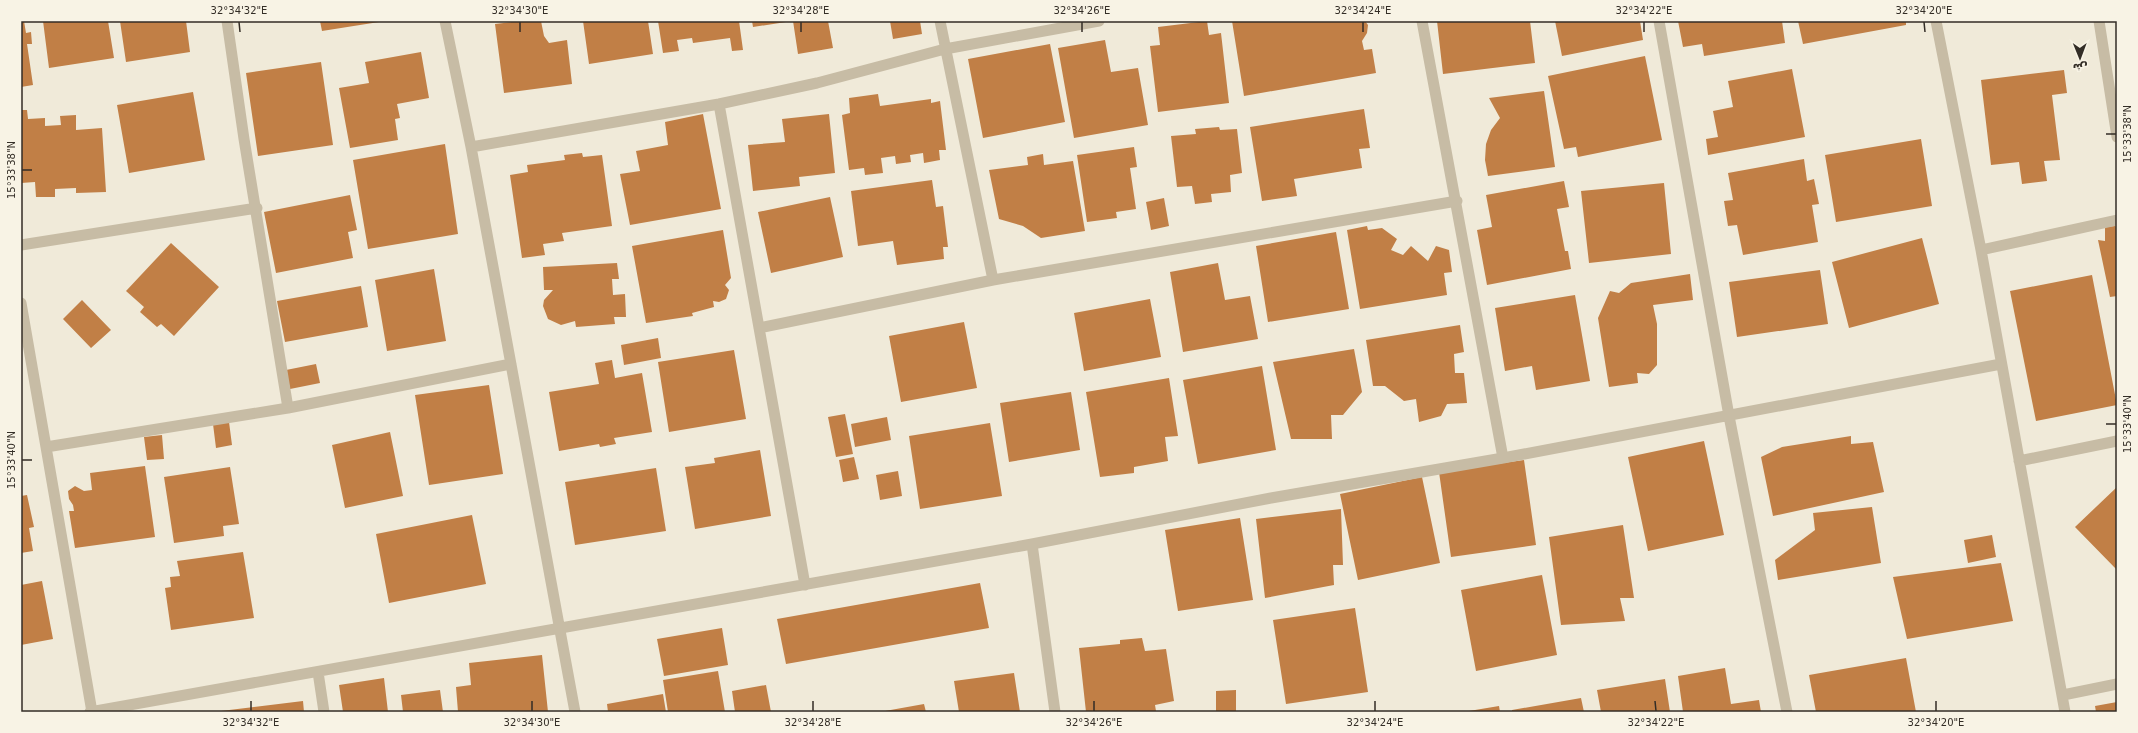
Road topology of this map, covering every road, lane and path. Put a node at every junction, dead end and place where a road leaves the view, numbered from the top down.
1 (227, 21) edge
2 (445, 21) edge
3 (940, 21) edge
4 (1099, 21) edge
5 (1422, 21) edge
6 (1659, 21) edge
7 (1936, 21) edge
8 (2099, 21) edge
9 (945, 49) junction
10 (719, 104) junction
11 (2117, 137) edge
12 (471, 147) junction
13 (1456, 201) junction
14 (257, 208) junction
15 (2117, 220) edge
16 (21, 245) edge
17 (1980, 250) junction
18 (993, 280) junction
19 (21, 303) edge
20 (759, 328) junction
21 (511, 364) junction
22 (2001, 364) junction
23 (288, 408) junction
24 (1729, 416) junction
25 (2117, 441) edge
26 (46, 447) junction
27 (1503, 458) junction
28 (2019, 461) junction
29 (1032, 544) junction
30 (805, 585) junction
31 (558, 629) junction
32 (318, 672) junction
33 (2117, 684) edge
34 (2063, 695) junction
35 (91, 712) edge
36 (324, 712) edge
37 (574, 712) edge
38 (1055, 712) edge
39 (1787, 712) edge
40 (2065, 712) edge

1 - 14 street
2 - 12 street
3 - 9 street
4 - 9 street
5 - 13 street
6 - 24 street
7 - 17 street
8 - 11 street
9 - 10 street
9 - 18 street
10 - 12 street
10 - 20 street
12 - 21 street
13 - 18 street
13 - 27 street
14 - 16 street
14 - 23 street
15 - 17 street
17 - 22 street
18 - 20 street
19 - 26 street
20 - 30 street
21 - 23 street
21 - 31 street
22 - 24 street
22 - 28 street
23 - 26 street
24 - 27 street
24 - 39 street
25 - 28 street
26 - 35 street
27 - 29 street
28 - 34 street
29 - 30 street
29 - 38 street
30 - 31 street
31 - 32 street
31 - 37 street
32 - 35 street
32 - 36 street
33 - 34 street
34 - 40 street

